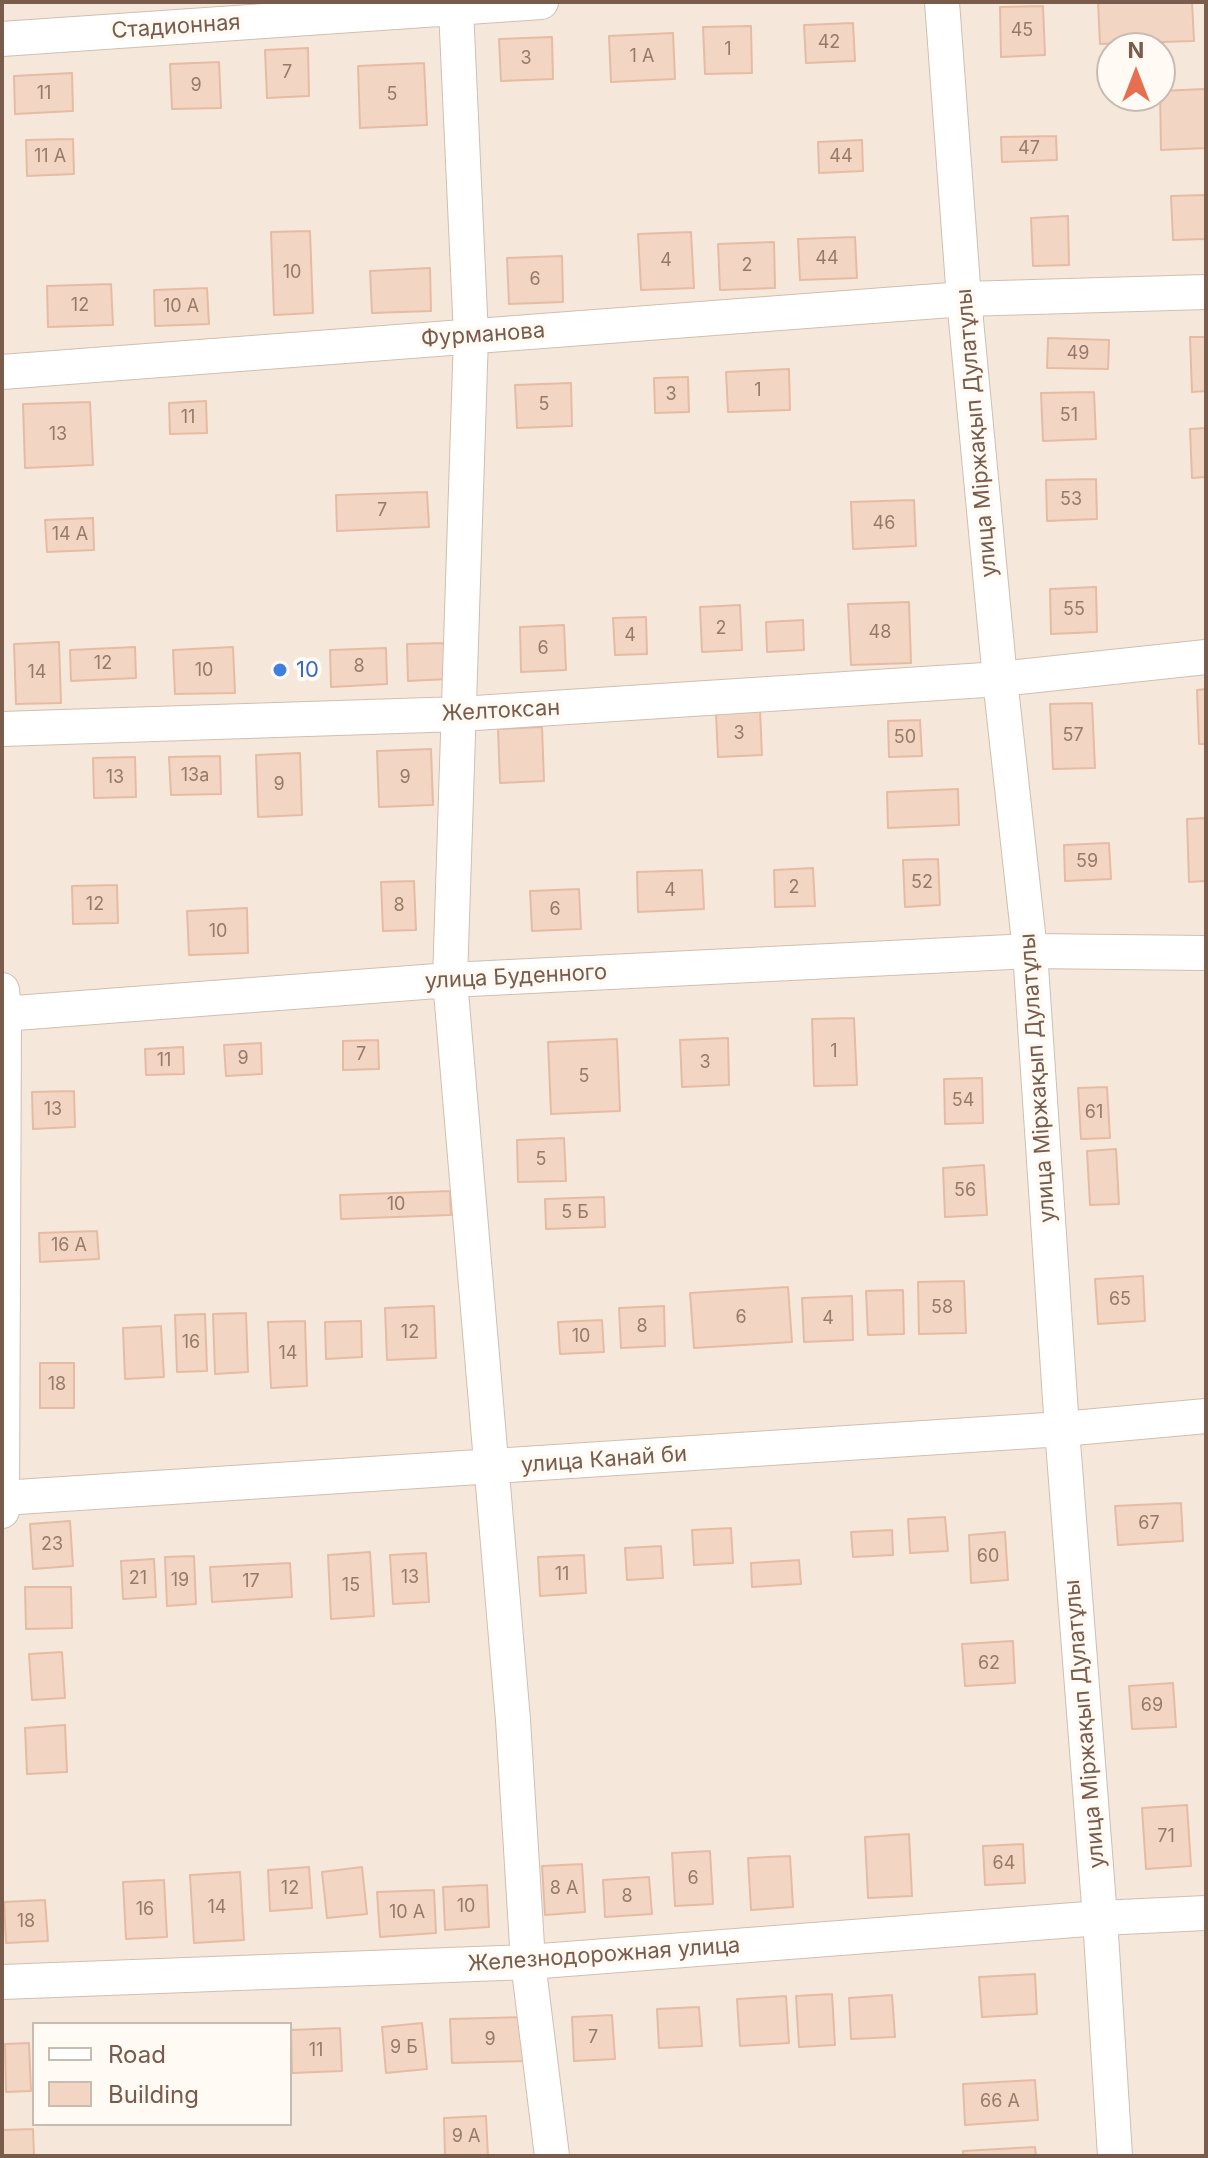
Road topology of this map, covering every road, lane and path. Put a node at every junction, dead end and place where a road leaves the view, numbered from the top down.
1 (541, 2) edge
2 (942, 2) edge
3 (456, 9) junction
4 (2, 39) edge
5 (1206, 292) edge
6 (964, 299) junction
7 (471, 336) junction
8 (2, 372) edge
9 (1206, 657) edge
10 (1000, 679) junction
11 (460, 714) junction
12 (2, 729) edge
13 (1030, 951) junction
14 (1206, 953) edge
15 (450, 980) junction
16 (3, 1006) edge
17 (1206, 1416) edge
18 (1062, 1429) junction
19 (492, 1468) junction
20 (2, 1498) edge
21 (2, 1511) edge
22 (1206, 1913) edge
23 (1100, 1918) junction
24 (528, 1962) junction
25 (2, 1982) edge
26 (552, 2156) edge
27 (1115, 2156) edge

1 - 3 street, Стадионная
2 - 6 street, улица Міржақып Дулатұлы
3 - 4 street, Стадионная
3 - 7 street
5 - 6 street, Фурманова
6 - 7 street, Фурманова
6 - 10 street, улица Міржақып Дулатұлы
7 - 8 street, Фурманова
7 - 11 street
9 - 10 street, Желтоксан
10 - 11 street, Желтоксан
10 - 13 street, улица Міржақып Дулатұлы
11 - 12 street, Желтоксан
11 - 15 street
13 - 14 street, улица Буденного
13 - 15 street, улица Буденного
13 - 18 street, улица Міржақып Дулатұлы
15 - 16 street, улица Буденного
15 - 19 street
16 - 20 street
17 - 18 street, улица Канай би
18 - 19 street, улица Канай би
18 - 23 street, улица Міржақып Дулатұлы
19 - 20 street, улица Канай би
19 - 24 street
20 - 21 street
22 - 23 street, Железнодорожная улица
23 - 24 street, Железнодорожная улица
23 - 27 street, улица Міржақып Дулатұлы
24 - 25 street, Железнодорожная улица
24 - 26 street

